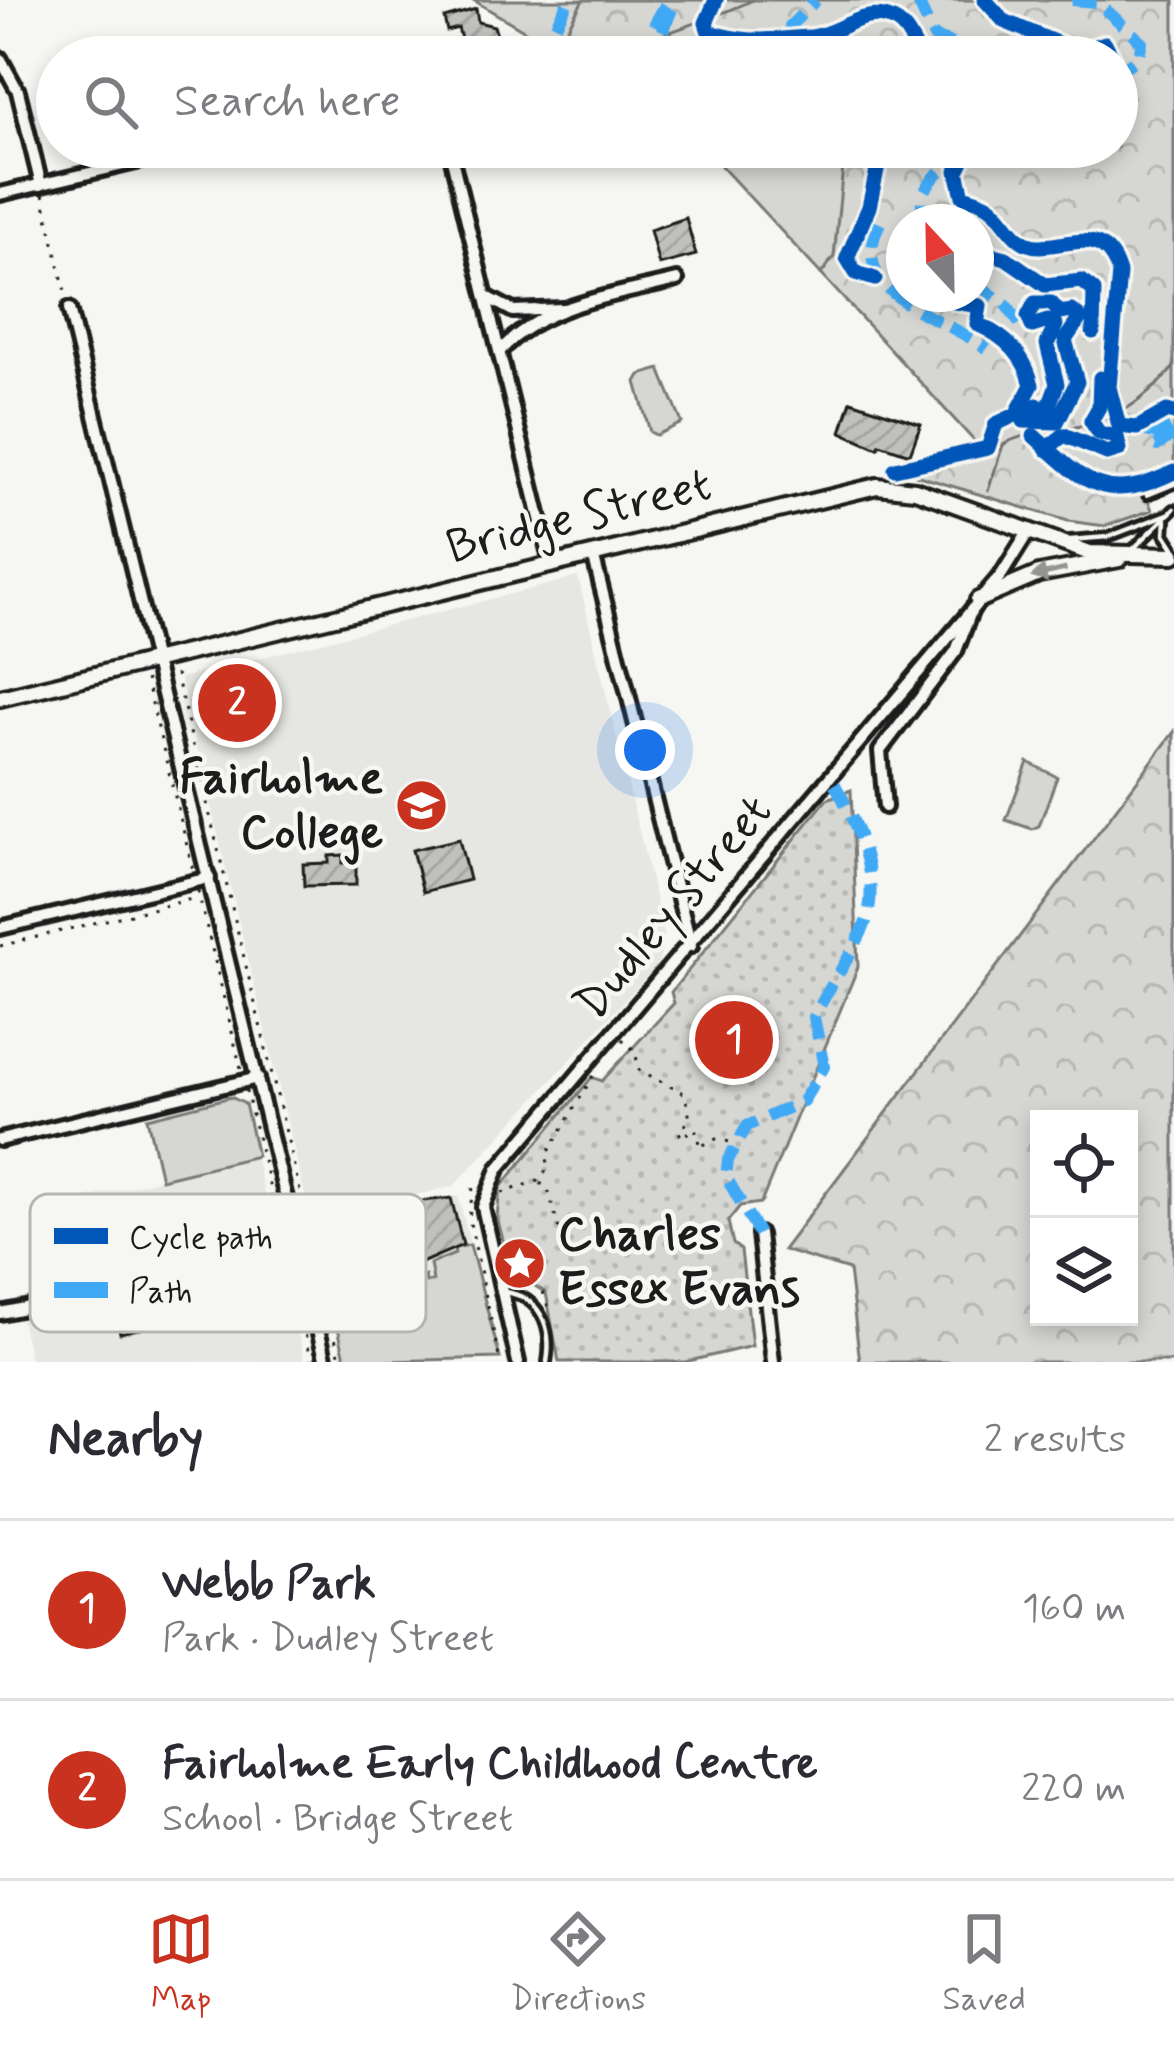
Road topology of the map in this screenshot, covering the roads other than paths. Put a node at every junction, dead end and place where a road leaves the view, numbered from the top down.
1 (0, 58) edge
2 (36, 165) edge
3 (37, 168) edge
4 (112, 168) edge
5 (454, 168) edge
6 (41, 185) junction
7 (0, 194) edge
8 (677, 280) dead end
9 (487, 297) junction
10 (563, 309) junction
11 (69, 310) road end
12 (500, 351) junction
13 (1174, 484) edge
14 (1147, 495) dead end
15 (1171, 512) edge
16 (1027, 534) junction
17 (1051, 542) junction
18 (1174, 552) edge
19 (593, 554) junction
20 (1124, 557) junction
21 (551, 563) junction
22 (975, 603) junction
23 (155, 662) junction
24 (0, 698) edge
25 (885, 808) dead end
26 (202, 880) junction
27 (0, 928) edge
28 (692, 946) junction
29 (251, 1080) junction
30 (0, 1140) edge
31 (281, 1194) edge
32 (759, 1234) dead end
33 (503, 1292) junction
34 (30, 1307) edge
35 (0, 1313) edge
36 (318, 1332) edge
37 (326, 1362) edge
38 (518, 1362) edge
39 (547, 1362) edge
40 (773, 1362) edge

1 - 2 street
3 - 6 street
4 - 6 street
5 - 9 street
6 - 7 street
8 - 10 street
9 - 10 street
9 - 12 street
10 - 12 street
11 - 23 street
12 - 21 street
13 - 14 lane
15 - 17 lane
15 - 18 lane
15 - 20 lane
16 - 17 street, Bridge Street
16 - 19 street, Bridge Street
16 - 22 street, Dudley Street
17 - 20 street, Bridge Street
18 - 20 street, Bridge Street
19 - 21 street, Bridge Street
19 - 28 street
20 -> 22 street
21 - 23 street, Bridge Street
22 - 25 street
22 - 28 street, Dudley Street
23 - 24 street, Bridge Street
23 - 26 street
26 - 27 street
26 - 29 street
28 - 33 street, Dudley Street
29 - 30 street
29 - 31 street
32 - 40 street
33 - 38 street
33 - 39 lane
34 - 35 street
36 - 37 street

